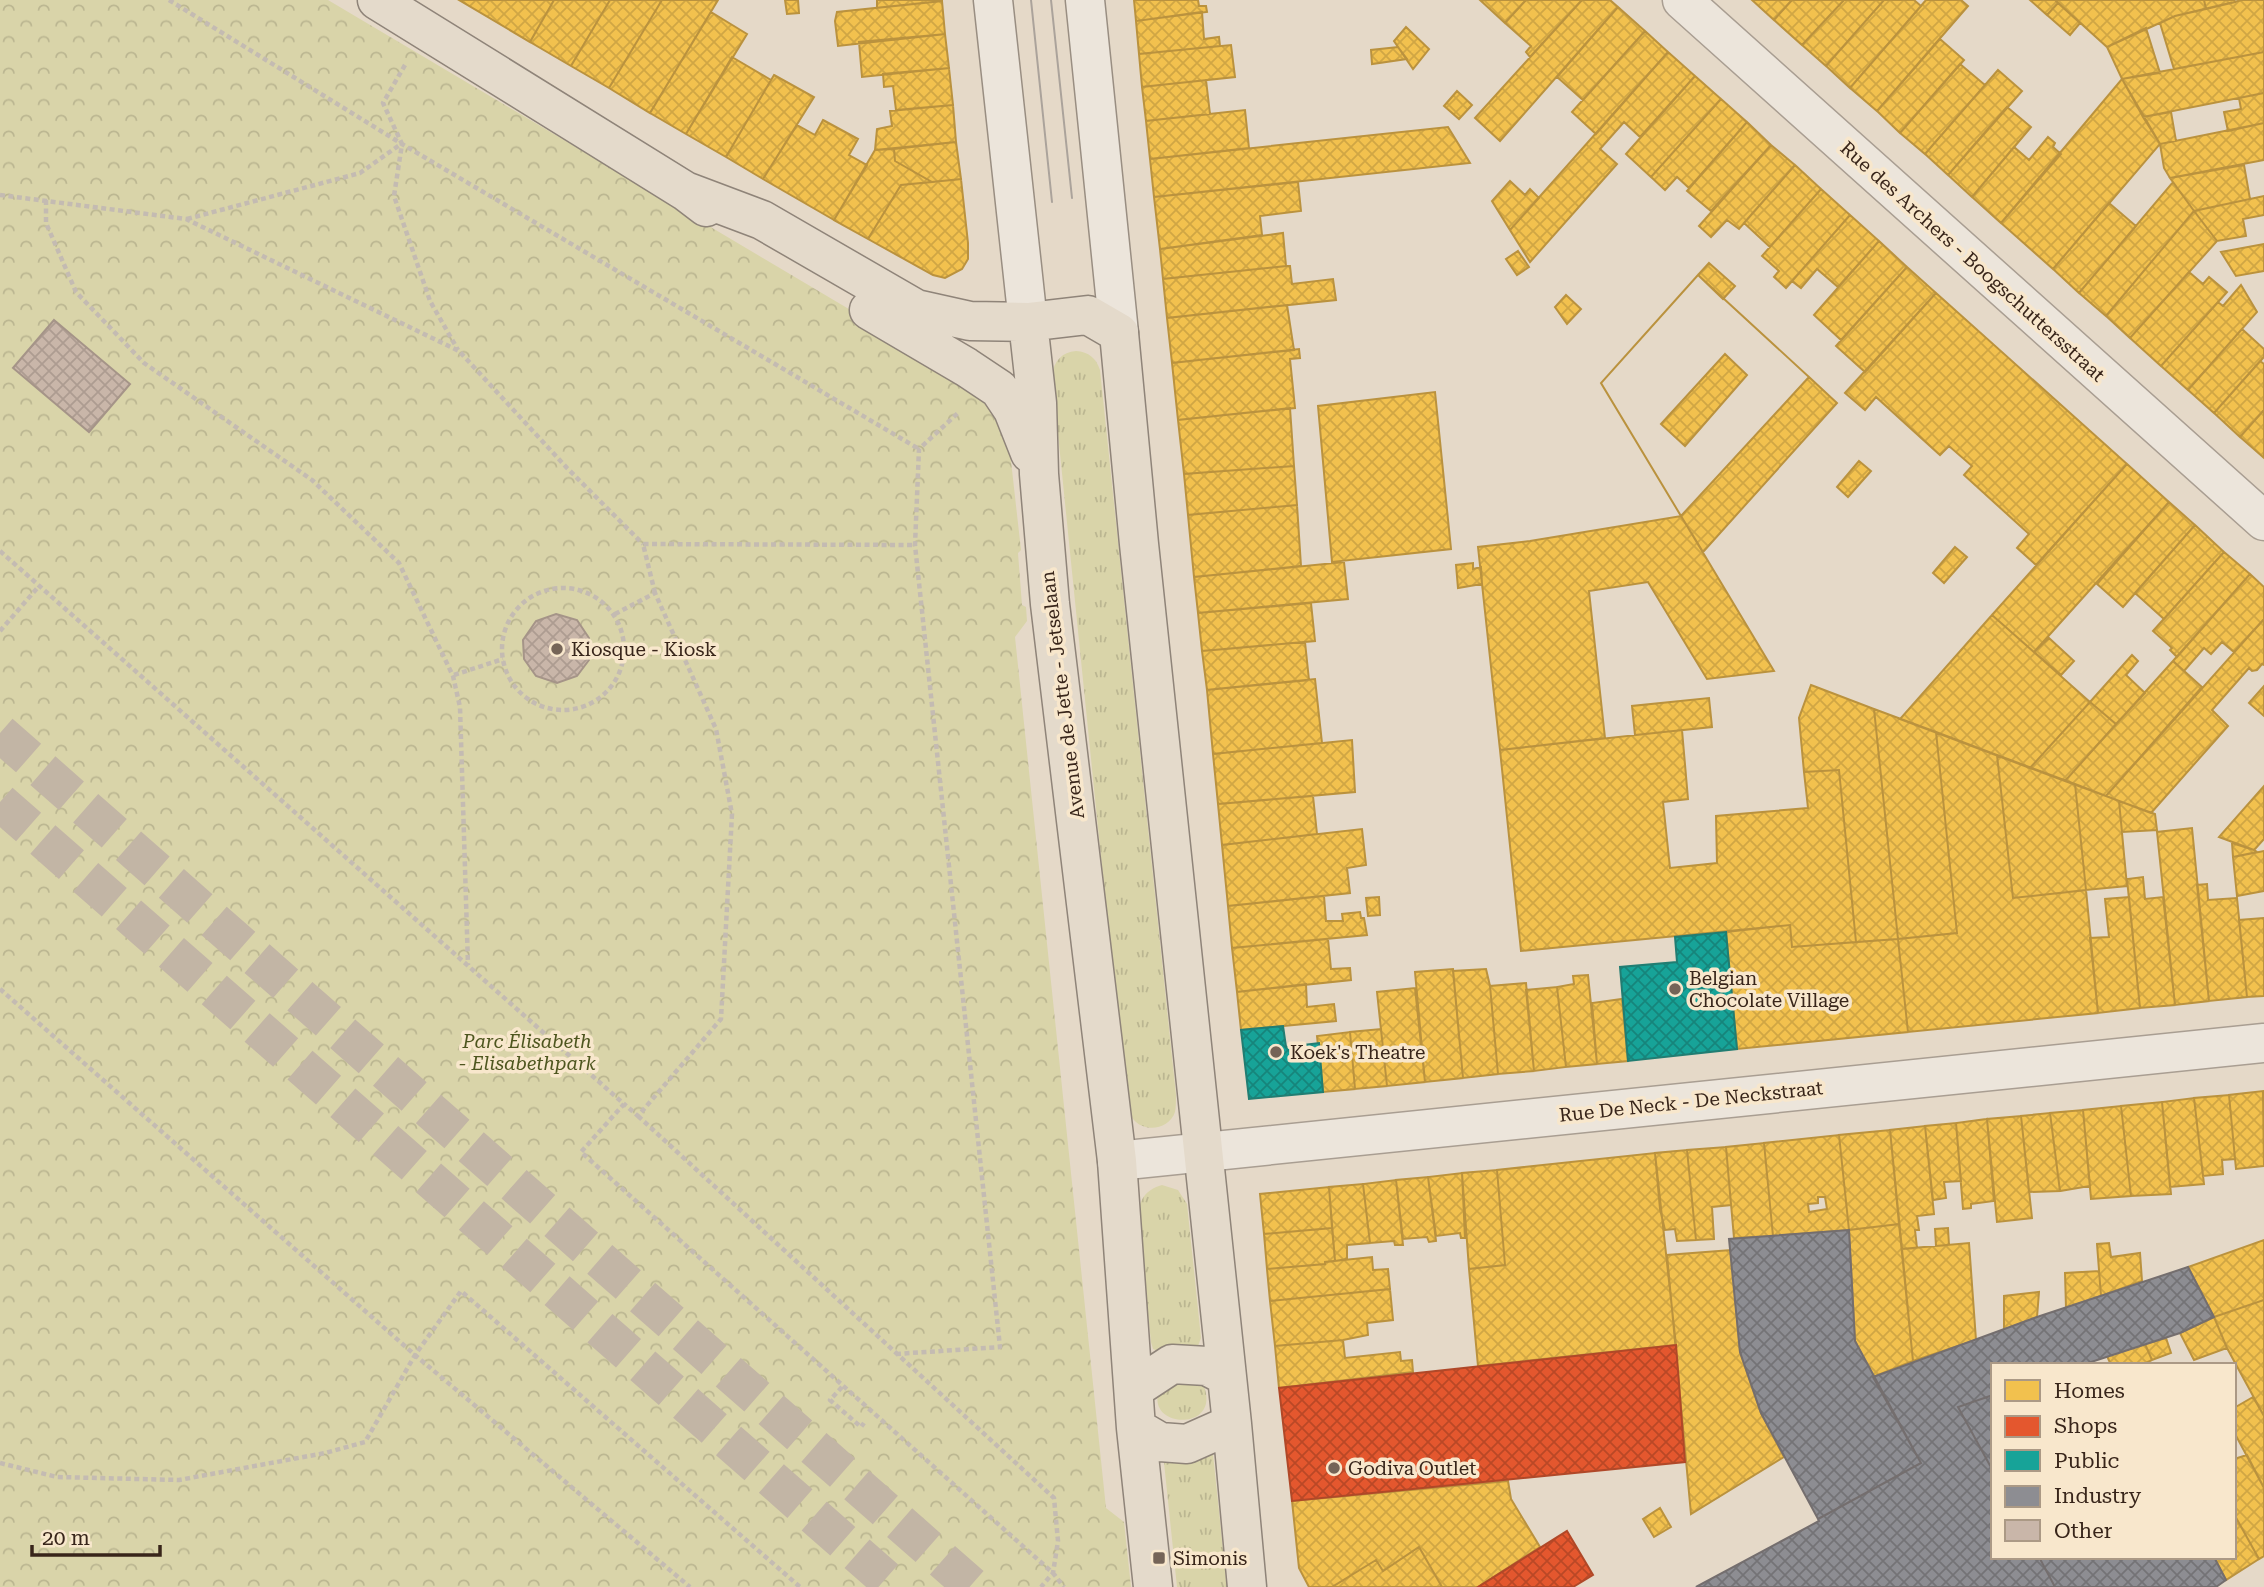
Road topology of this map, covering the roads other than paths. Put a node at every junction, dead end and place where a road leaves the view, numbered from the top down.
1 (377, 0) edge
2 (993, 0) edge
3 (1084, 0) edge
4 (1682, 0) edge
5 (685, 191) junction
6 (1028, 323) junction
7 (1119, 333) junction
8 (1039, 474) junction
9 (2264, 522) edge
10 (2264, 1043) edge
11 (1202, 1152) junction
12 (1117, 1161) junction
13 (1226, 1376) junction
14 (1134, 1389) junction
15 (1232, 1424) junction
16 (1136, 1428) junction
17 (1153, 1587) edge
18 (1247, 1587) edge

1 - 5 main road
2 - 6 street, Avenue de Jette - Jetselaan
3 - 7 street
4 - 9 street, Rue des Archers - Boogschuttersstraat
5 - 6 main road
5 - 8 main road
6 - 7 main road
6 - 8 main road, Avenue de Jette - Jetselaan
7 - 11 main road
8 - 12 main road, Avenue de Jette - Jetselaan
10 - 11 street, Rue De Neck - De Neckstraat
11 - 12 street, Rue De Neck - De Neckstraat
11 - 13 main road
12 - 14 main road, Avenue de Jette - Jetselaan
13 - 14 main road
13 - 15 main road
14 - 16 main road, Avenue de Jette - Jetselaan
15 - 16 main road
15 - 18 main road
16 - 17 main road, Avenue de Jette - Jetselaan

